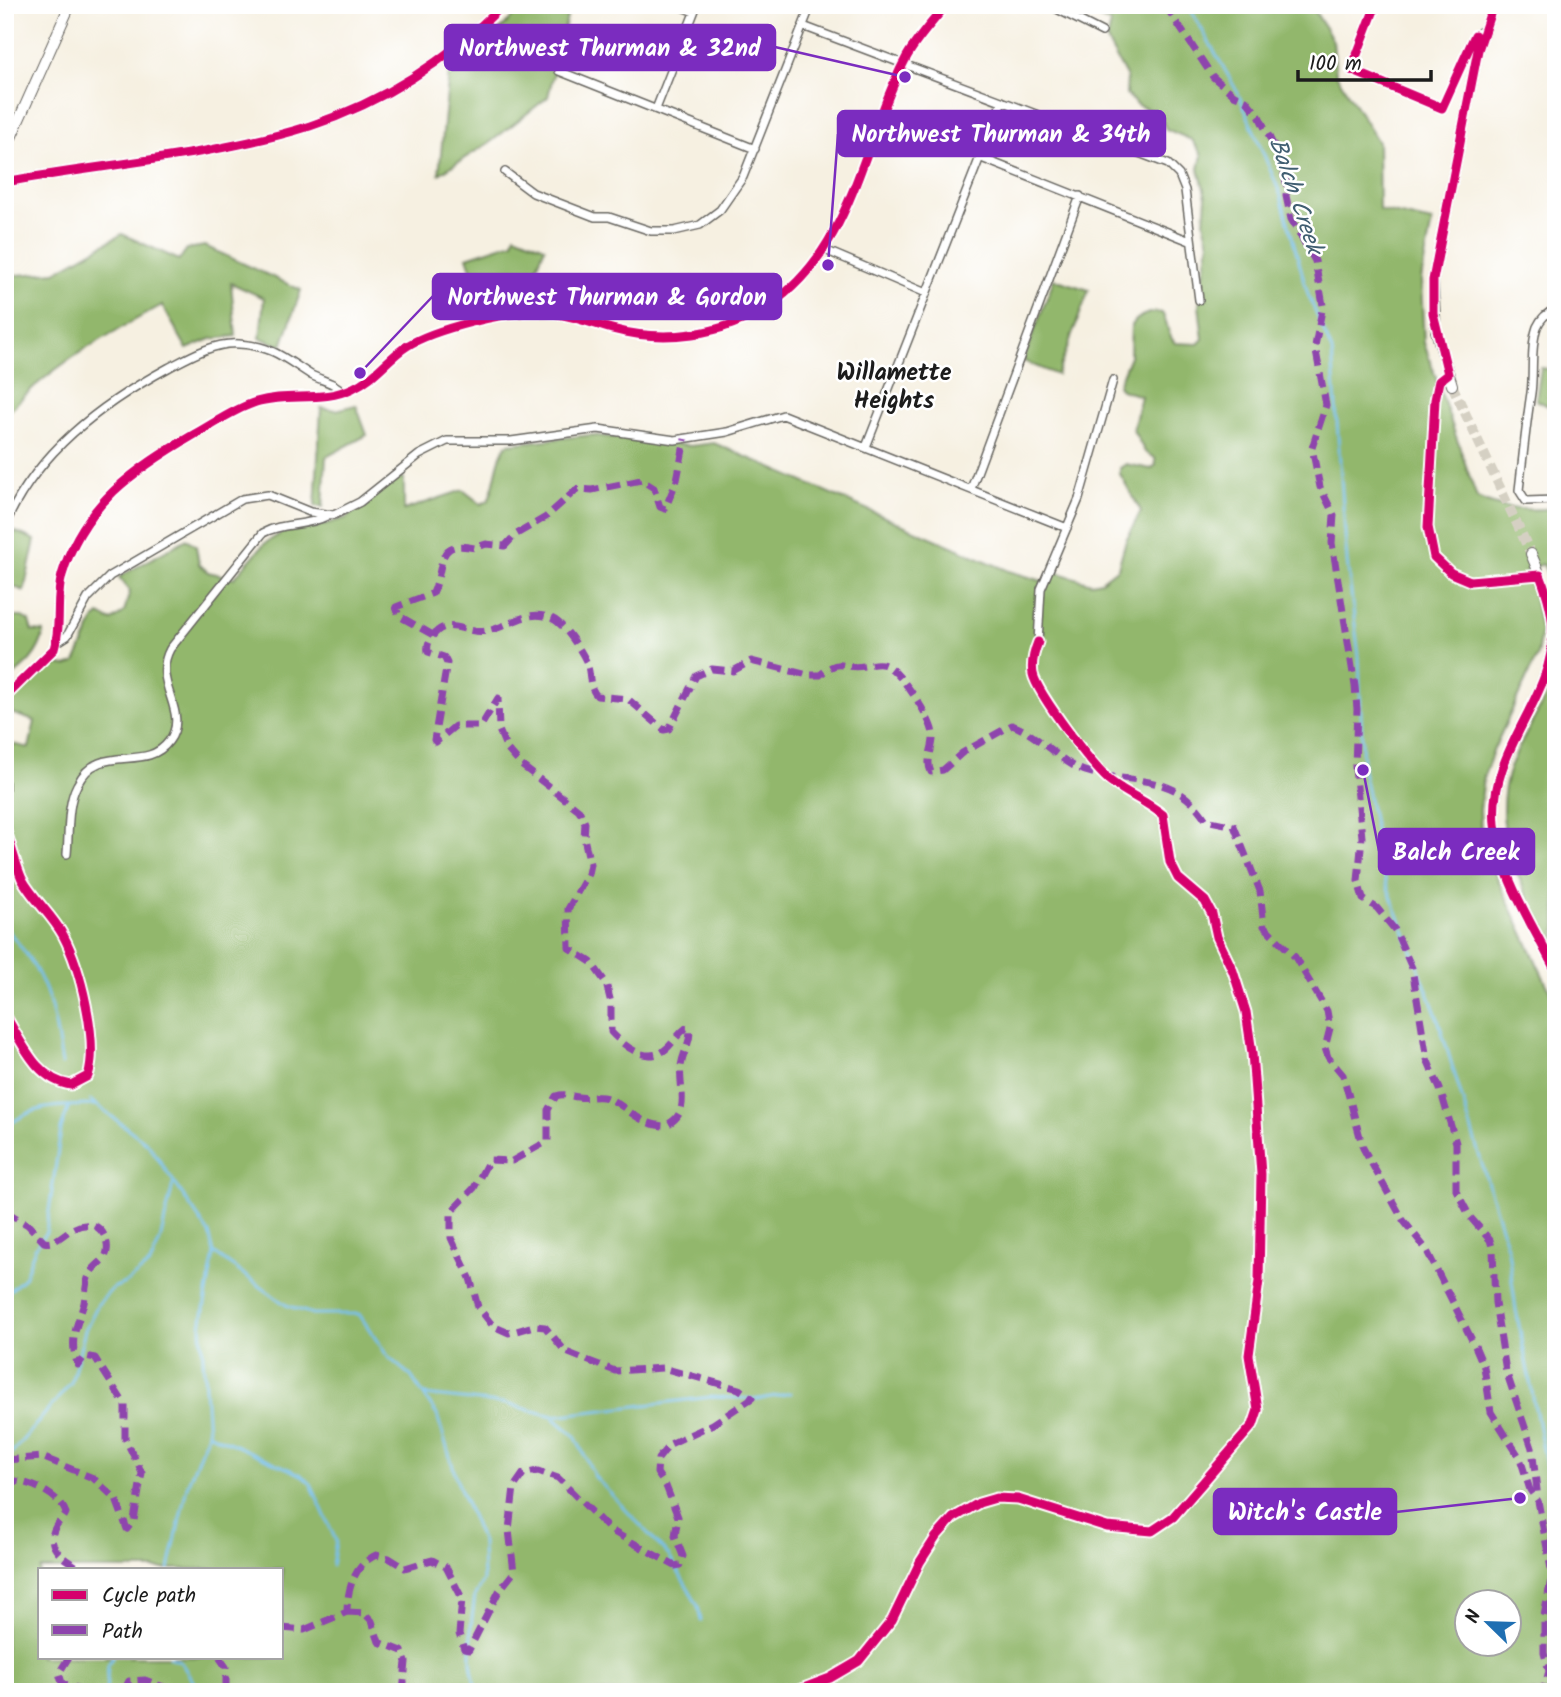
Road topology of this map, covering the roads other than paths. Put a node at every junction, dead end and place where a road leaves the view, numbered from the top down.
1 (70, 5) edge
2 (503, 5) edge
3 (677, 5) edge
4 (811, 5) edge
5 (946, 5) edge
6 (1049, 5) edge
7 (1376, 5) edge
8 (1493, 5) edge
9 (696, 9) edge
10 (803, 26) junction
11 (1483, 30) junction
12 (1102, 32) dead end
13 (903, 63) junction
14 (559, 71) dead end
15 (1002, 101) junction
16 (656, 110) junction
17 (755, 149) junction
18 (5, 151) edge
19 (979, 157) junction
20 (505, 172) dead end
21 (6, 180) edge
22 (1080, 197) junction
23 (1190, 241) junction
24 (825, 250) junction
25 (926, 293) junction
26 (1199, 300) dead end
27 (1556, 309) edge
28 (1113, 380) dead end
29 (1452, 385) tunnel mouth
30 (343, 392) junction
31 (866, 447) junction
32 (971, 489) junction
33 (1556, 500) edge
34 (328, 516) junction
35 (5, 525) edge
36 (1068, 528) junction
37 (1531, 554) tunnel mouth
38 (1038, 642) dead end
39 (56, 643) junction
40 (5, 697) edge
41 (5, 783) edge
42 (5, 793) edge
43 (5, 828) edge
44 (67, 854) dead end
45 (38, 901) dead end
46 (1556, 972) edge

1 - 18 main road
2 - 21 main road
3 - 9 street
4 - 10 street
5 - 13 street
6 - 12 street
7 - 11 street
8 - 11 main road
9 - 16 street
10 - 13 street
10 - 17 street
11 - 29 main road
13 - 15 street
13 - 24 street
14 - 16 street
15 - 19 street
15 - 23 street
16 - 17 street
17 - 20 street
19 - 22 street
19 - 25 street
22 - 23 street
22 - 32 street
23 - 26 street
24 - 25 street
24 - 30 street
25 - 31 street
27 - 33 street
28 - 36 street
30 - 35 street
30 - 39 street
31 - 32 street
31 - 34 street
32 - 36 street
34 - 39 street
34 - 44 street
36 - 38 street
37 - 46 main road
39 - 40 street
41 - 42 street
43 - 45 street

